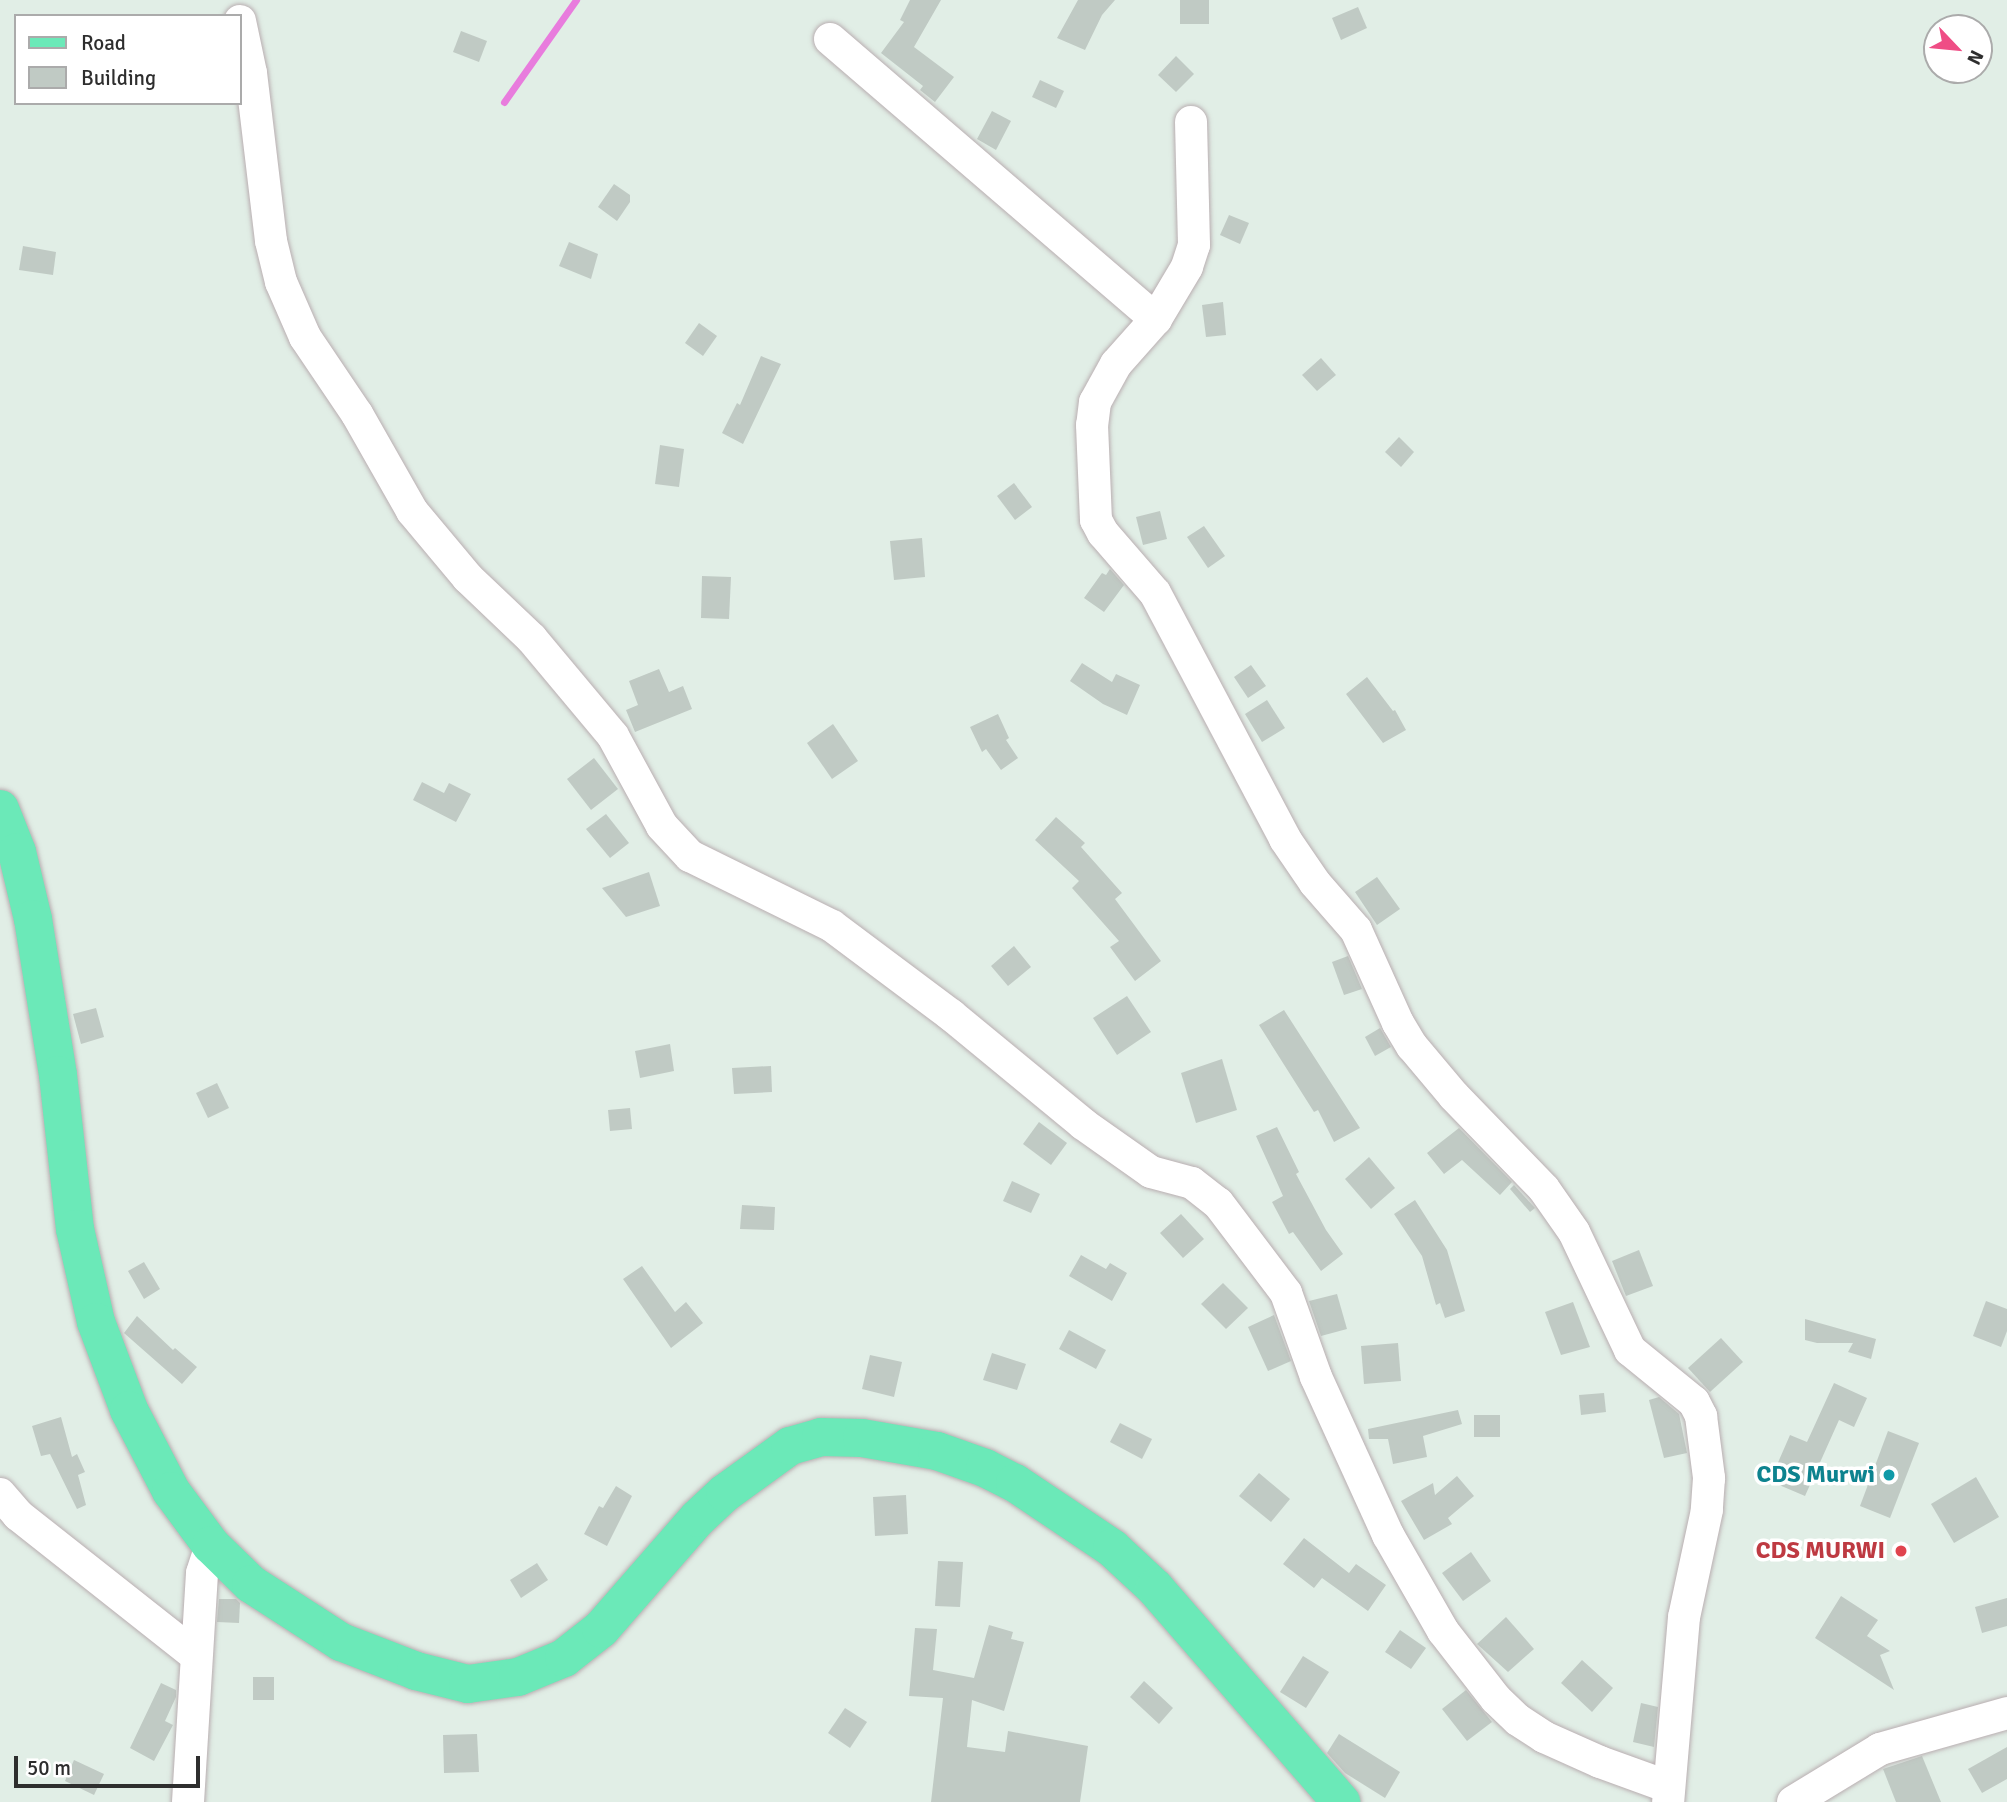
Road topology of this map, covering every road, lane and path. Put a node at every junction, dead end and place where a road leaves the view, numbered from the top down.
1 (242, 32) edge
2 (830, 39) dead end
3 (1191, 122) dead end
4 (1156, 319) junction
5 (0, 809) edge
6 (0, 1494) edge
7 (211, 1545) junction
8 (195, 1655) junction
9 (2007, 1713) edge
10 (1669, 1795) edge
11 (188, 1802) edge
12 (1341, 1802) edge
13 (1793, 1802) edge

1 - 10 street
2 - 4 street
3 - 4 street
4 - 10 street
5 - 7 main road
6 - 8 street
7 - 8 street
7 - 12 main road
8 - 11 street
9 - 13 street

